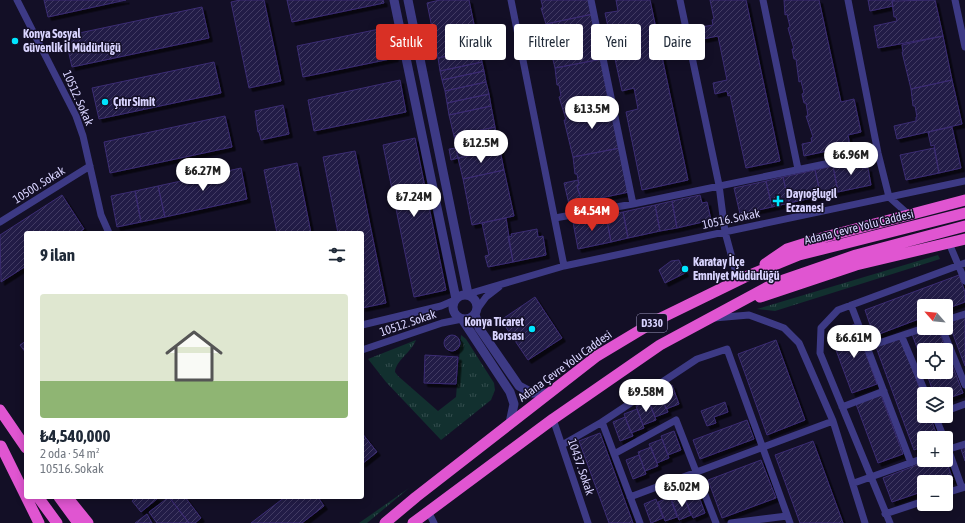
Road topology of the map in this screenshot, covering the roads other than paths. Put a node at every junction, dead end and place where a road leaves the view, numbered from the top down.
1 (17, 0) edge
2 (394, 0) edge
3 (408, 0) edge
4 (511, 0) edge
5 (591, 0) edge
6 (680, 0) edge
7 (762, 0) edge
8 (848, 0) edge
9 (955, 0) edge
10 (962, 20) edge
11 (965, 47) edge
12 (878, 153) junction
13 (90, 166) junction
14 (798, 169) junction
15 (965, 181) edge
16 (719, 185) junction
17 (889, 197) junction
18 (965, 200) edge
19 (634, 204) junction
20 (965, 213) edge
21 (908, 214) junction
22 (555, 218) junction
23 (0, 222) edge
24 (965, 226) edge
25 (108, 231) edge
26 (725, 232) junction
27 (965, 239) edge
28 (949, 243) junction
29 (962, 264) edge
30 (564, 266) junction
31 (741, 279) junction
32 (965, 281) edge
33 (504, 284) junction
34 (468, 294) junction
35 (455, 299) junction
36 (742, 302) junction
37 (851, 305) junction
38 (476, 311) junction
39 (965, 314) edge
40 (712, 318) junction
41 (953, 318) edge
42 (462, 319) junction
43 (364, 325) edge
44 (917, 331) edge
45 (945, 335) edge
46 (902, 337) junction
47 (867, 347) junction
48 (364, 349) edge
49 (965, 385) edge
50 (923, 387) edge
51 (884, 391) junction
52 (548, 393) junction
53 (965, 404) edge
54 (842, 406) junction
55 (953, 408) edge
56 (0, 410) edge
57 (553, 419) junction
58 (833, 421) junction
59 (602, 422) junction
60 (510, 423) junction
61 (965, 444) edge
62 (0, 445) edge
63 (24, 445) edge
64 (562, 445) junction
65 (953, 447) edge
66 (762, 448) junction
67 (614, 454) junction
68 (917, 461) edge
69 (911, 463) junction
70 (953, 463) edge
71 (696, 473) junction
72 (24, 477) edge
73 (871, 478) junction
74 (854, 483) junction
75 (963, 487) edge
76 (953, 491) edge
77 (24, 493) edge
78 (630, 497) junction
79 (27, 499) edge
80 (39, 499) edge
81 (60, 499) edge
82 (69, 499) edge
83 (917, 503) edge
84 (428, 511) junction
85 (886, 514) junction
86 (787, 516) junction
87 (39, 523) edge
88 (57, 523) edge
89 (78, 523) edge
90 (88, 523) edge
91 (385, 523) edge
92 (413, 523) edge
93 (434, 523) edge
94 (588, 523) edge
95 (640, 523) edge
96 (716, 523) edge
97 (731, 523) edge
98 (790, 523) edge
99 (865, 523) edge
100 (890, 523) edge

1 - 13 street, 10512. Sokak
2 - 35 street
3 - 34 street
4 - 22 street
5 - 19 street
6 - 16 street
7 - 14 street
8 - 12 street
9 - 10 street
10 - 11 street
12 - 14 street
12 - 17 street
13 - 23 street, 10500. Sokak
13 - 25 street, 10512. Sokak
14 - 16 street
15 - 17 street, 10516. Sokak
16 - 19 street
16 - 26 street
17 - 21 street
17 - 26 street, 10516. Sokak
18 - 21 highway
19 - 22 street
20 - 31 highway, Adana Çevre Yolu Caddesi / D330
21 - 31 highway
22 - 30 street
24 - 36 highway, Adana Çevre Yolu Caddesi / D330
26 - 30 street, 10516. Sokak
26 - 31 street
27 - 28 highway
28 - 29 street
28 - 36 highway
29 - 32 street
29 - 37 street
30 - 33 street, 10516. Sokak
31 - 52 highway, Adana Çevre Yolu Caddesi / D330
33 - 34 street, 10516. Sokak
33 - 38 street
34 - 35 street
34 - 38 street
35 - 42 street
35 - 43 street, 10512. Sokak
36 - 40 highway, Adana Çevre Yolu Caddesi / D330
37 - 47 street
37 - 54 street
38 - 42 street
38 - 52 street
39 - 41 street
40 - 57 highway, Adana Çevre Yolu Caddesi / D330
40 - 58 street
42 - 48 street, 10512. Sokak
42 - 60 street
44 - 46 street
45 - 49 street
46 - 47 street
46 - 50 street
47 - 51 street
51 - 54 street
51 - 69 street
52 - 60 highway, Adana Çevre Yolu Caddesi / D330
53 - 55 street
54 - 73 street
56 - 63 highway
57 - 64 street, 10437. Sokak
57 - 84 highway, Adana Çevre Yolu Caddesi / D330
58 - 66 street
58 - 74 street
59 - 64 street
59 - 66 street
59 - 67 street
60 - 91 highway, Adana Çevre Yolu Caddesi / D330
61 - 65 street
62 - 72 highway
62 - 77 highway
64 - 94 street, 10437. Sokak
66 - 71 street
66 - 86 street
67 - 71 street
67 - 78 street
68 - 69 street
69 - 73 street
70 - 75 street
71 - 78 street
71 - 96 street
73 - 74 street
73 - 85 street
74 - 99 street
75 - 76 street
78 - 95 street
79 - 87 highway
80 - 88 highway
81 - 89 highway
82 - 90 highway
83 - 85 street
84 - 92 highway, Adana Çevre Yolu Caddesi / D330
84 - 93 street
85 - 100 street
86 - 97 street
86 - 98 street

